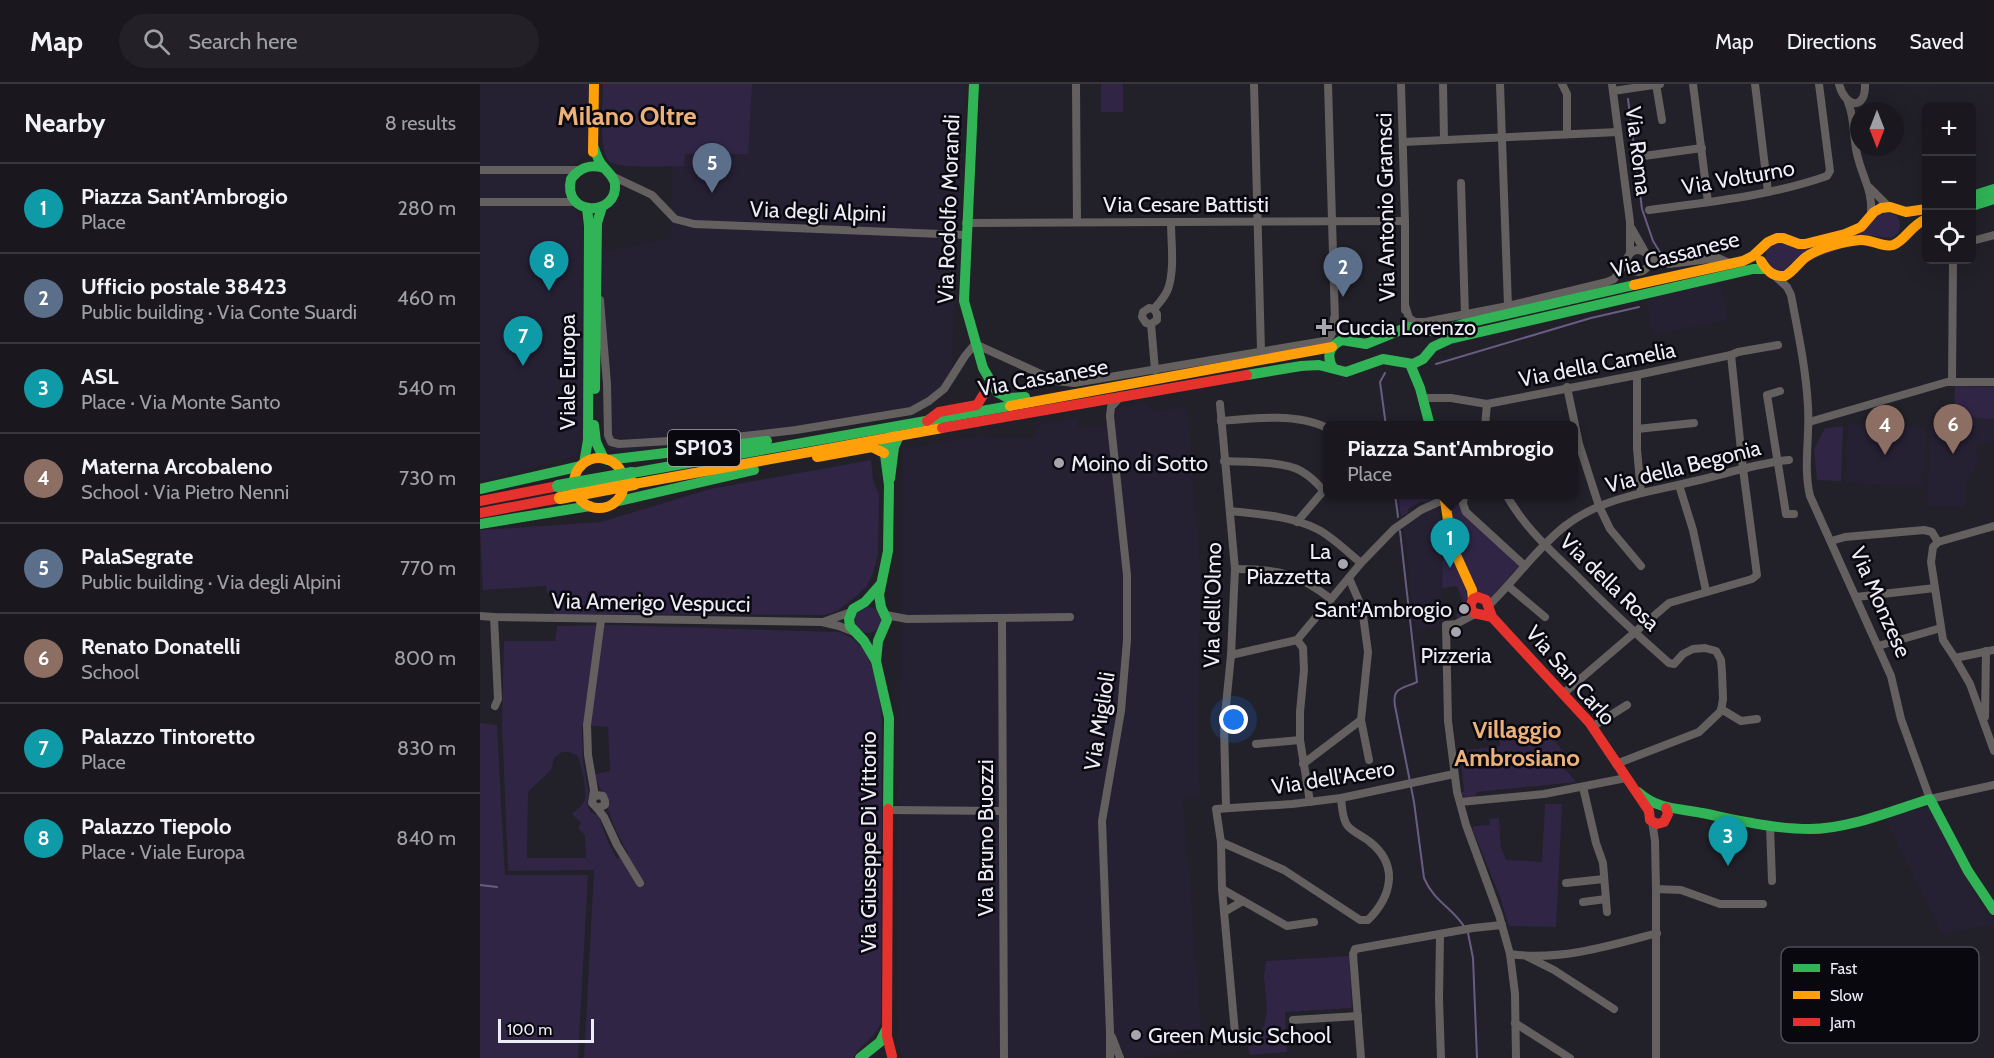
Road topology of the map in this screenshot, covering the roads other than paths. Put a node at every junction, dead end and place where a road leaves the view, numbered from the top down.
1 (594, 84) edge
2 (974, 84) edge
3 (1076, 84) edge
4 (1254, 84) edge
5 (1328, 84) edge
6 (1401, 84) edge
7 (1443, 84) edge
8 (1500, 84) edge
9 (1562, 84) edge
10 (1658, 84) edge
11 (1693, 84) edge
12 (1755, 84) edge
13 (1819, 84) edge
14 (1839, 84) edge
15 (1866, 84) edge
16 (1612, 87) edge
17 (1848, 102) joint
18 (1860, 102) edge
19 (1850, 108) edge
20 (1662, 120) dead end
21 (1618, 132) junction
22 (1567, 134) junction
23 (1503, 137) junction
24 (1444, 140) junction
25 (1403, 142) junction
26 (594, 148) junction
27 (1702, 148) junction
28 (1644, 156) dead end
29 (1858, 156) edge
30 (582, 168) junction
31 (480, 170) edge
32 (608, 172) junction
33 (1461, 183) dead end
34 (1869, 186) junction
35 (1994, 189) edge
36 (1768, 192) junction
37 (1976, 194) edge
38 (1994, 199) edge
39 (480, 202) edge
40 (1708, 202) junction
41 (1976, 204) edge
42 (582, 205) junction
43 (602, 207) junction
44 (1893, 208) junction
45 (1649, 210) dead end
46 (1922, 210) edge
47 (1871, 214) junction
48 (1405, 220) junction
49 (1922, 220) edge
50 (1257, 221) junction
51 (1333, 221) junction
52 (1077, 222) junction
53 (1171, 222) junction
54 (1630, 222) junction
55 (966, 229) junction
56 (1906, 233) junction
57 (1994, 235) edge
58 (1976, 240) edge
59 (1764, 246) junction
60 (1630, 253) junction
61 (1647, 255) junction
62 (1627, 261) junction
63 (1730, 264) junction
64 (1953, 264) edge
65 (1796, 267) junction
66 (1769, 272) junction
67 (596, 284) junction
68 (1791, 295) junction
69 (1406, 305) junction
70 (1508, 306) junction
71 (1154, 309) junction
72 (1465, 315) junction
73 (1334, 318) junction
74 (1151, 324) junction
75 (1414, 328) junction
76 (975, 344) junction
77 (1778, 345) dead end
78 (1333, 346) junction
79 (1261, 351) junction
80 (1731, 355) junction
81 (1005, 356) junction
82 (1419, 359) junction
83 (982, 365) junction
84 (1333, 368) junction
85 (1155, 369) junction
86 (1637, 375) junction
87 (1952, 381) junction
88 (1994, 382) edge
89 (1567, 387) junction
90 (1780, 391) dead end
91 (991, 392) junction
92 (1422, 393) junction
93 (1055, 397) junction
94 (1120, 397) junction
95 (1087, 403) junction
96 (1220, 404) dead end
97 (1487, 404) junction
98 (993, 407) junction
99 (1110, 416) junction
100 (1004, 417) junction
101 (931, 418) junction
102 (1221, 421) junction
103 (1429, 421) edge
104 (1485, 421) edge
105 (1572, 421) edge
106 (1809, 422) junction
107 (1694, 423) dead end
108 (962, 424) junction
109 (1323, 426) edge
110 (876, 428) junction
111 (1637, 429) junction
112 (801, 441) junction
113 (892, 443) junction
114 (830, 448) junction
115 (1578, 451) edge
116 (817, 457) junction
117 (605, 459) junction
118 (1224, 460) junction
119 (1789, 460) dead end
120 (1778, 461) junction
121 (582, 464) junction
122 (1743, 469) junction
123 (552, 472) junction
124 (633, 478) junction
125 (480, 481) edge
126 (1679, 485) junction
127 (1323, 487) edge
128 (480, 489) edge
129 (1323, 491) edge
130 (559, 492) junction
131 (1641, 493) junction
132 (1441, 499) edge
133 (1445, 499) edge
134 (1464, 499) edge
135 (1508, 499) edge
136 (480, 501) edge
137 (615, 502) junction
138 (590, 506) junction
139 (1599, 506) junction
140 (1230, 511) junction
141 (480, 513) edge
142 (1794, 514) dead end
143 (1297, 522) junction
144 (480, 524) edge
145 (1994, 526) edge
146 (1831, 541) junction
147 (1938, 542) junction
148 (1544, 544) junction
149 (1361, 563) junction
150 (1525, 566) junction
151 (1641, 566) dead end
152 (1235, 569) junction
153 (1349, 578) junction
154 (880, 585) junction
155 (1508, 586) junction
156 (1935, 588) junction
157 (1706, 591) junction
158 (1856, 597) junction
159 (1331, 599) junction
160 (865, 602) junction
161 (1481, 606) junction
162 (883, 611) junction
163 (851, 612) junction
164 (480, 615) edge
165 (494, 617) junction
166 (1070, 617) dead end
167 (1545, 617) dead end
168 (1002, 618) junction
169 (907, 619) junction
170 (601, 620) junction
171 (822, 622) junction
172 (1941, 628) junction
173 (882, 632) junction
174 (1635, 633) junction
175 (857, 635) junction
176 (1297, 640) junction
177 (1878, 646) junction
178 (1990, 651) edge
179 (1231, 655) junction
180 (1956, 658) junction
181 (876, 661) junction
182 (1564, 693) junction
183 (1627, 705) dead end
184 (495, 706) dead end
185 (1721, 709) junction
186 (1757, 719) dead end
187 (1361, 720) junction
188 (1985, 722) junction
189 (1592, 727) junction
190 (1300, 740) junction
191 (1256, 744) dead end
192 (1994, 751) edge
193 (1369, 760) dead end
194 (1303, 764) junction
195 (1616, 764) junction
196 (1454, 774) junction
197 (1626, 778) junction
198 (1994, 785) edge
199 (1583, 787) junction
200 (1341, 798) junction
201 (1930, 799) junction
202 (1310, 802) junction
203 (1460, 802) junction
204 (1226, 807) junction
205 (889, 810) junction
206 (1003, 811) junction
207 (1659, 814) junction
208 (1770, 826) junction
209 (1221, 842) junction
210 (1604, 879) junction
211 (1772, 881) dead end
212 (640, 883) dead end
213 (1566, 883) dead end
214 (1222, 889) junction
215 (1656, 889) junction
216 (1606, 900) junction
217 (1243, 901) junction
218 (1583, 902) dead end
219 (1763, 904) dead end
220 (1994, 910) edge
221 (1224, 912) junction
222 (1607, 912) dead end
223 (1314, 922) dead end
224 (1503, 925) junction
225 (1657, 933) junction
226 (1440, 935) junction
227 (1510, 954) junction
228 (1556, 954) junction
229 (1528, 957) junction
230 (1554, 970) junction
231 (1614, 1009) dead end
232 (1358, 1016) junction
233 (1293, 1020) dead end
234 (1515, 1023) junction
235 (888, 1024) junction
236 (1110, 1032) junction
237 (1235, 1033) dead end
238 (865, 1054) edge
239 (893, 1057) edge
240 (1004, 1058) edge
241 (1110, 1058) edge
242 (1118, 1058) edge
243 (1361, 1058) edge
244 (1441, 1058) edge
245 (1516, 1058) edge
246 (1570, 1058) edge
247 (1656, 1058) edge

1 - 26 main road, Viale Europa
2 - 55 main road, Via Rodolfo Morandi
3 - 52 street
4 - 50 street
5 - 51 street
6 - 25 street, Via Antonio Gramsci
7 - 24 street
8 - 23 street
9 - 22 street
10 - 16 street
10 - 20 street
11 - 27 street
12 - 36 street
13 - 36 street, Via Volturno
14 - 17 street
15 - 18 street
16 - 21 street, Via Roma
17 - 19 street
21 - 22 street
21 - 54 street, Via Roma
22 - 23 street
23 - 24 street
23 - 70 street
24 - 25 street
25 - 48 street, Via Antonio Gramsci
26 - 30 main road, Viale Europa
26 - 32 main road, Viale Europa
27 - 28 street
27 - 40 street
29 - 34 street
30 - 31 street
30 - 32 main road
30 - 42 main road, Viale Europa
32 - 43 main road, Viale Europa
32 - 55 street, Via degli Alpini
33 - 72 street
34 - 44 street
34 - 47 street
35 - 37 main road
36 - 40 street, Via Volturno
38 - 41 main road
39 - 42 street
40 - 45 street, Via Volturno
42 - 43 main road
42 - 121 main road, Viale Europa
43 - 67 main road, Viale Europa
44 - 46 main road, Via Cassanese
44 - 47 main road, Via Cassanese
44 - 56 main road
47 - 59 main road, Via Cassanese
48 - 51 street, Via Cesare Battisti
48 - 69 street, Via Antonio Gramsci
49 - 56 main road, Via Cassanese
50 - 51 street, Via Cesare Battisti
50 - 53 street, Via Cesare Battisti
50 - 79 street
51 - 73 street
52 - 53 street, Via Cesare Battisti
52 - 55 street, Via Cesare Battisti
53 - 71 street
54 - 60 street, Via Roma
54 - 61 street, Via Roma
55 - 76 main road, Via Rodolfo Morandi
56 - 65 main road, Via Cassanese
57 - 58 street
59 - 63 main road, Via Cassanese
59 - 66 main road
60 - 61 street
60 - 62 street
61 - 62 street
61 - 63 street
62 - 70 street
63 - 75 main road, Via Cassanese
64 - 87 street
65 - 66 main road, Via Cassanese
65 - 68 street
66 - 68 street
66 - 82 main road, Via Cassanese
67 - 76 street
67 - 117 main road, Viale Europa
68 - 106 street, Via Monzese
69 - 72 street
69 - 75 street, Via Antonio Gramsci
70 - 72 street
71 - 74 street
71 - 74 street
73 - 78 street
73 - 79 street
74 - 85 street
75 - 78 main road, Via Cassanese
75 - 82 main road
76 - 81 street
76 - 83 main road, Via Rodolfo Morandi
77 - 80 street, Via della Camelia
78 - 84 main road
78 - 93 main road, Via Cassanese
79 - 85 street
80 - 86 street, Via della Camelia
80 - 122 street
81 - 83 street
81 - 85 street
82 - 84 main road, Via Cassanese
82 - 92 main road
83 - 91 main road, Via Rodolfo Morandi
84 - 94 main road, Via Cassanese
86 - 89 street, Via della Camelia
86 - 111 street
87 - 88 street
87 - 106 street
89 - 97 street, Via della Camelia
89 - 105 street
90 - 120 street
91 - 93 main road
91 - 98 main road, Via Rodolfo Morandi
91 - 101 main road
92 - 97 street, Via della Camelia
92 - 103 main road
93 - 98 main road, Via Cassanese
94 - 95 main road, Via Cassanese
94 - 99 street
95 - 99 street
95 - 100 main road, Via Cassanese
96 - 102 street, Via dell'Olmo
97 - 104 street
98 - 100 main road
98 - 101 main road, Via Cassanese
98 - 108 main road
99 - 236 street, Via Miglioli
100 - 108 main road, Via Cassanese
101 - 110 main road, Via Cassanese
101 - 113 main road
102 - 109 street
102 - 118 street, Via dell'Olmo
106 - 146 street, Via Monzese
107 - 111 street
108 - 113 main road, Via Cassanese
110 - 112 main road, Via Cassanese / SP103
110 - 113 main road
111 - 131 street
112 - 117 main road, SP103
112 - 124 main road, Via Cassanese / SP103
113 - 114 main road, Via Cassanese / SP103
113 - 116 main road
113 - 154 main road, Via Giuseppe Di Vittorio
114 - 116 main road
114 - 124 main road, Via Cassanese / SP103
115 - 139 street
116 - 137 main road
117 - 121 main road
117 - 137 main road
118 - 127 street
118 - 140 street, Via dell'Olmo
119 - 120 street, Via della Begonia
120 - 122 street, Via della Begonia
120 - 142 street
121 - 123 main road
121 - 138 main road
122 - 126 street, Via della Begonia
122 - 157 street
123 - 125 main road
123 - 128 main road
124 - 130 main road, SP103, bridge
126 - 131 street, Via della Begonia
126 - 157 street
129 - 143 street
130 - 136 main road, SP103
130 - 141 main road, SP103
131 - 139 street, Via della Begonia
132 - 149 street
133 - 161 main road, Via San Carlo
134 - 150 street
135 - 148 street, Via della Rosa
137 - 138 main road
138 - 144 main road
139 - 148 street, Via della Begonia
139 - 151 street
140 - 143 street
140 - 152 street, Via dell'Olmo
143 - 149 street
145 - 147 street
146 - 147 street
146 - 158 street, Via Monzese
147 - 156 street
148 - 150 street, Via della Begonia
148 - 174 street, Via della Rosa
149 - 153 street
150 - 155 street, Via della Begonia
152 - 159 street
152 - 179 street, Via dell'Olmo
153 - 159 street
153 - 187 street
154 - 160 main road, Via Giuseppe Di Vittorio
154 - 162 main road, Via Giuseppe Di Vittorio
155 - 161 street, Via della Begonia
155 - 167 street
156 - 158 street
156 - 172 street
157 - 174 street
158 - 177 street, Via Monzese
159 - 176 street
160 - 162 main road
160 - 163 main road, Via Giuseppe Di Vittorio
161 - 182 main road, Via San Carlo
161 - 196 street
162 - 169 street
162 - 173 main road, Via Giuseppe Di Vittorio
163 - 171 street, Via Amerigo Vespucci
163 - 175 main road, Via Giuseppe Di Vittorio
164 - 165 street, Via Amerigo Vespucci
165 - 170 street, Via Amerigo Vespucci
165 - 184 street
166 - 168 street
168 - 169 street
168 - 206 street, Via Bruno Buozzi
169 - 173 street
170 - 171 street, Via Amerigo Vespucci
170 - 212 street
171 - 175 street, Via Amerigo Vespucci
172 - 177 street
172 - 180 street
173 - 175 main road
173 - 181 main road, Via Giuseppe Di Vittorio
174 - 182 street
174 - 185 street, Via della Rosa
175 - 181 main road, Via Giuseppe Di Vittorio
176 - 179 street
176 - 190 street
177 - 201 street, Via Monzese
178 - 180 street
178 - 188 street
179 - 204 street, Via dell'Olmo
180 - 188 street
181 - 205 main road, Via Giuseppe Di Vittorio
182 - 189 main road, Via San Carlo
183 - 189 street
185 - 186 street
185 - 195 street
187 - 193 street
187 - 194 street
188 - 192 street
189 - 195 main road, Via San Carlo
190 - 191 street
190 - 194 street
194 - 202 street
195 - 197 main road, Via San Carlo
196 - 200 street, Via dell'Acero
196 - 203 street
197 - 199 street
197 - 207 main road, Via San Carlo
198 - 201 street
199 - 203 street
199 - 210 street
200 - 202 street, Via dell'Acero
200 - 209 street
201 - 208 main road
201 - 220 main road, Via Monzese
202 - 204 street, Via dell'Acero
203 - 224 street
204 - 209 street, Via dell'Acero
205 - 206 street
205 - 235 main road, Via Giuseppe Di Vittorio
206 - 240 street, Via Bruno Buozzi
207 - 208 main road
207 - 215 street, Via San Carlo
208 - 211 street
209 - 214 street
210 - 213 street
210 - 216 street
214 - 217 street
214 - 221 street
215 - 219 street
215 - 225 street, Via San Carlo
216 - 218 street
216 - 222 street
217 - 221 street
217 - 223 street
221 - 237 street
224 - 226 street
224 - 227 street
225 - 228 street
225 - 247 street, Via San Carlo
226 - 232 street
226 - 244 street
227 - 229 street
227 - 234 street
228 - 229 street
228 - 230 street
229 - 230 street
230 - 231 street
232 - 233 street
232 - 243 street
234 - 245 street
234 - 246 street
235 - 238 main road
235 - 239 main road, Via Giuseppe Di Vittorio
236 - 241 street, Via Miglioli
236 - 242 street
238 - 239 main road

